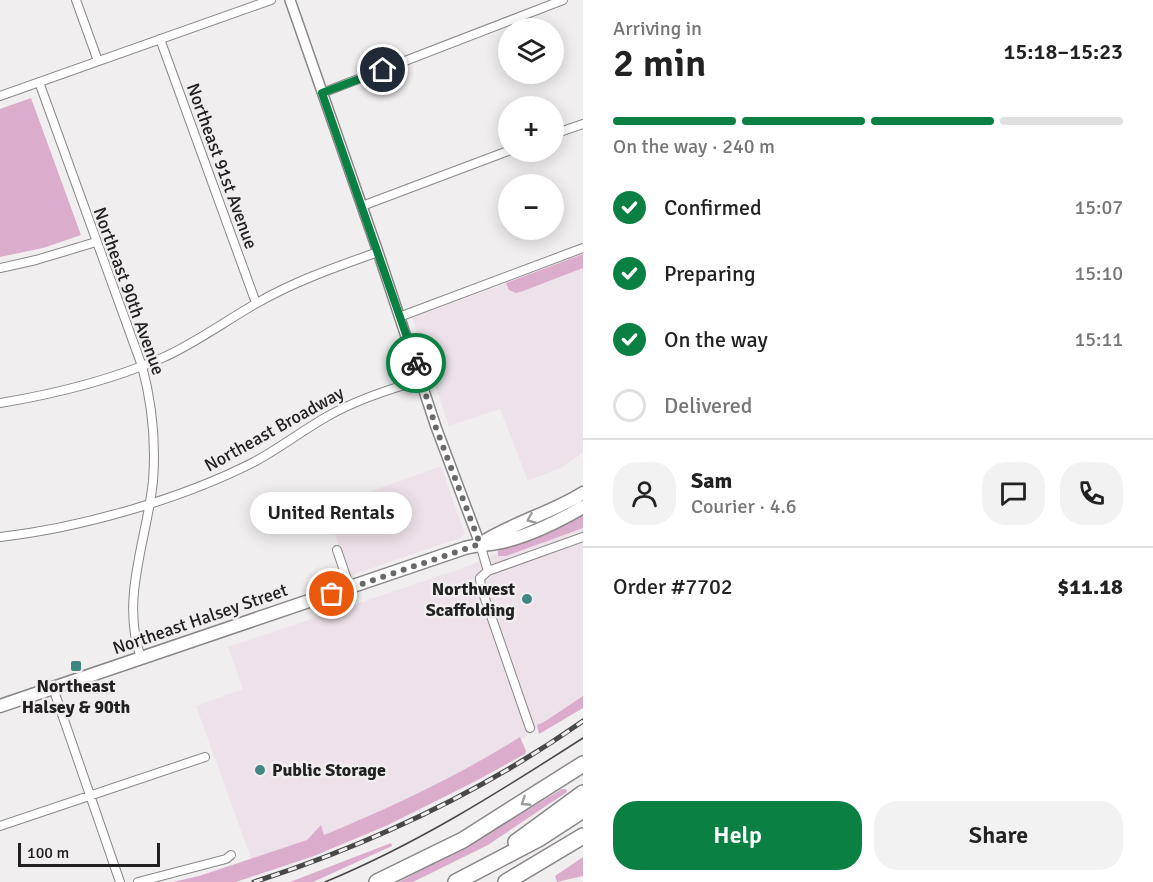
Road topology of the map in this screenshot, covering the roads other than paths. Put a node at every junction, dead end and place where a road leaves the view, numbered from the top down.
1 (76, 0) edge
2 (271, 0) edge
3 (290, 0) edge
4 (563, 0) edge
5 (160, 39) junction
6 (98, 61) junction
7 (39, 82) junction
8 (322, 93) junction
9 (0, 96) edge
10 (583, 124) edge
11 (564, 131) edge
12 (498, 155) edge
13 (362, 206) junction
14 (96, 242) junction
15 (583, 248) edge
16 (378, 252) junction
17 (0, 268) edge
18 (256, 303) junction
19 (399, 317) junction
20 (142, 366) junction
21 (422, 380) junction
22 (0, 403) edge
23 (583, 493) edge
24 (149, 504) junction
25 (583, 507) edge
26 (0, 537) edge
27 (583, 537) edge
28 (480, 544) junction
29 (337, 550) dead end
30 (488, 572) junction
31 (350, 588) junction
32 (141, 658) junction
33 (52, 688) junction
34 (0, 706) edge
35 (530, 728) dead end
36 (205, 757) dead end
37 (579, 767) edge
38 (583, 793) edge
39 (90, 795) junction
40 (583, 810) edge
41 (0, 826) edge
42 (583, 836) edge
43 (231, 855) dead end
44 (481, 870) junction
45 (120, 882) edge
46 (138, 882) edge
47 (377, 882) edge
48 (456, 882) edge
49 (506, 882) edge

1 - 6 street
2 - 5 street
3 - 8 street
4 - 8 street
5 - 6 street
5 - 18 street, Northeast 91st Avenue
6 - 7 street
7 - 9 street
7 - 14 street, Northeast 90th Avenue
8 - 13 street
10 - 11 street
12 - 13 street
13 - 16 street
14 - 17 street
14 - 20 street, Northeast 90th Avenue
15 - 19 street
16 - 18 street
16 - 19 street
18 - 20 street
19 - 21 street
20 - 22 street
20 - 24 street, Northeast 90th Avenue
21 - 24 street, Northeast Broadway
21 - 28 street
23 -> 28 main road, Northeast Halsey Street
24 - 26 street, Northeast Broadway
24 - 32 street, Northeast 90th Avenue
25 - 28 main road, Northeast Halsey Street
27 - 30 street
28 - 30 street
28 - 31 main road, Northeast Halsey Street
29 - 31 street
30 - 35 street
31 - 32 main road, Northeast Halsey Street
32 - 33 main road, Northeast Halsey Street
33 - 34 main road, Northeast Halsey Street
33 - 39 street
36 - 39 street
37 -> 47 highway
38 - 44 highway
39 - 41 street
39 - 45 street
40 - 44 highway
42 - 49 highway
43 - 46 street
44 - 48 highway

